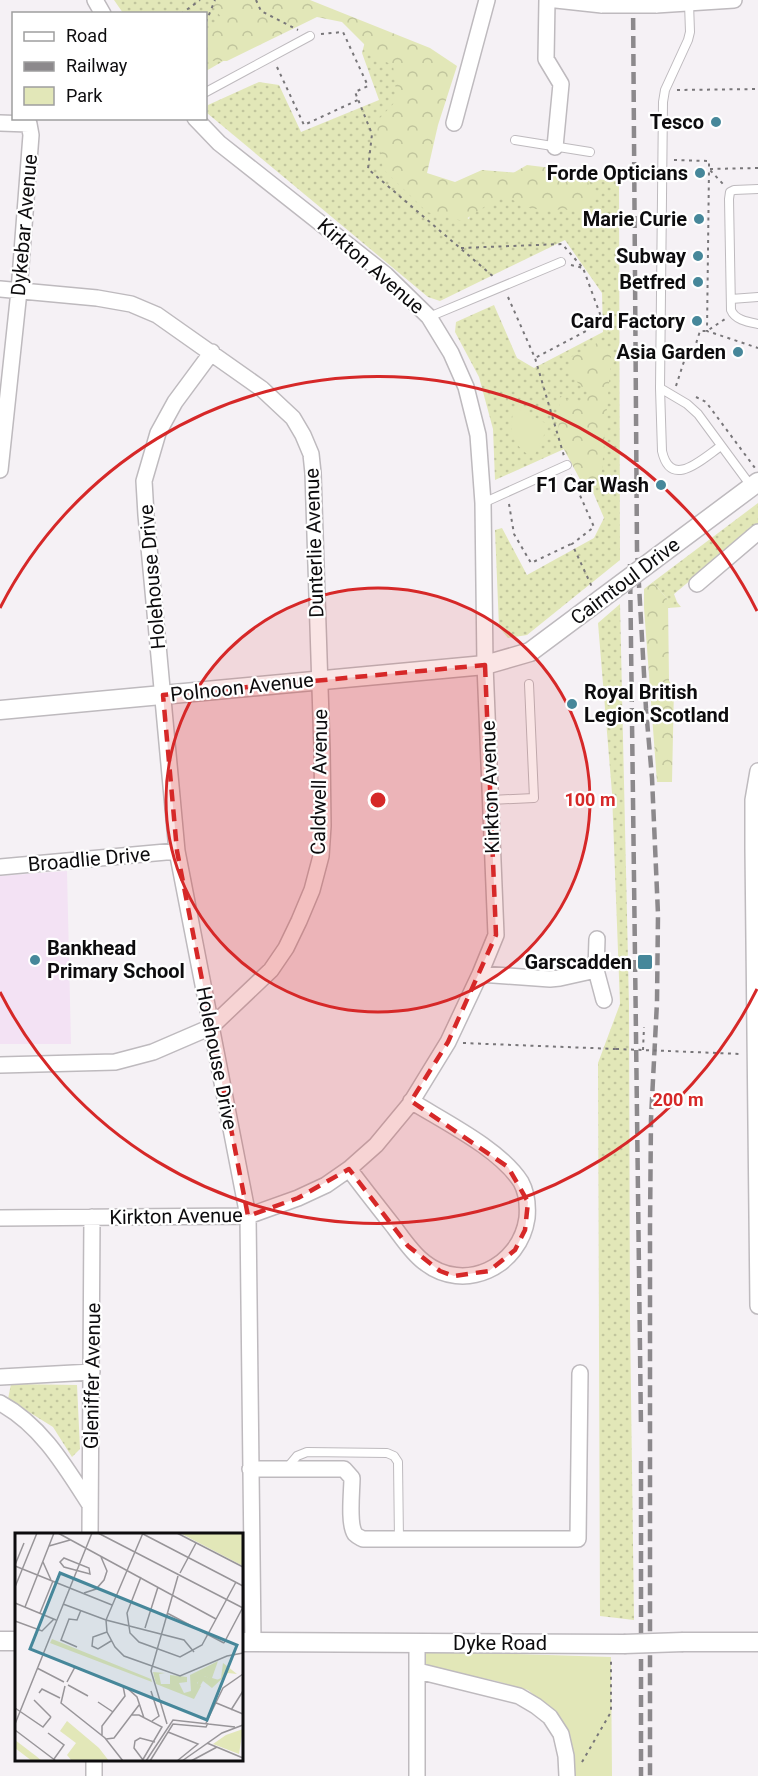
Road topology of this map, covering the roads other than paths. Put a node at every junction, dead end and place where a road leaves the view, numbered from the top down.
1 (487, 0) edge
2 (547, 0) edge
3 (556, 0) edge
4 (734, 0) edge
5 (578, 1) edge
6 (689, 3) junction
7 (310, 36) road end
8 (207, 91) edge
9 (197, 120) edge
10 (33, 121) edge
11 (0, 123) edge
12 (454, 123) dead end
13 (515, 140) dead end
14 (555, 147) junction
15 (590, 152) dead end
16 (758, 189) edge
17 (561, 262) dead end
18 (0, 289) edge
19 (19, 291) junction
20 (758, 297) edge
21 (731, 299) junction
22 (429, 317) junction
23 (758, 324) edge
24 (212, 352) junction
25 (660, 388) junction
26 (721, 446) junction
27 (567, 465) road end
28 (0, 470) edge
29 (756, 481) edge
30 (483, 503) junction
31 (758, 532) edge
32 (697, 584) dead end
33 (485, 665) junction
34 (319, 680) junction
35 (529, 684) dead end
36 (163, 695) junction
37 (0, 710) edge
38 (758, 771) edge
39 (490, 800) junction
40 (755, 844) edge
41 (177, 851) junction
42 (0, 867) edge
43 (597, 939) dead end
44 (596, 970) junction
45 (480, 974) junction
46 (604, 1000) dead end
47 (211, 1027) junction
48 (0, 1065) edge
49 (411, 1101) junction
50 (350, 1169) junction
51 (248, 1216) junction
52 (92, 1217) junction
53 (0, 1218) edge
54 (758, 1306) edge
55 (92, 1372) junction
56 (580, 1373) dead end
57 (0, 1377) edge
58 (0, 1403) edge
59 (250, 1469) junction
60 (286, 1469) junction
61 (90, 1504) junction
62 (90, 1533) edge
63 (399, 1540) junction
64 (247, 1642) edge
65 (758, 1642) edge
66 (417, 1643) junction
67 (418, 1671) junction
68 (573, 1771) edge
69 (417, 1776) edge

1 - 12 street
2 - 14 street
3 - 5 street
4 - 6 street
5 - 6 street, bridge
6 - 25 lane
7 - 8 lane
9 - 22 street, Kirkton Avenue
10 - 11 street
10 - 19 street, Dykebar Avenue
13 - 14 lane
14 - 15 lane
16 - 21 lane
17 - 22 lane
18 - 19 street, Dunterlie Avenue
19 - 24 street, Dunterlie Avenue
19 - 28 street, Dykebar Avenue
20 - 21 lane
21 - 23 lane
22 - 30 street, Kirkton Avenue
24 - 34 street, Dunterlie Avenue
24 - 36 street, Holehouse Drive
25 - 26 lane
25 - 26 lane
26 - 29 lane
27 - 30 lane
29 - 33 street, Cairntoul Drive, bridge
30 - 33 street, Kirkton Avenue
31 - 32 street
33 - 34 street, Polnoon Avenue
33 - 39 street, Kirkton Avenue
34 - 36 street, Polnoon Avenue
34 - 47 street, Caldwell Avenue
35 - 39 lane
36 - 37 street, Polnoon Avenue
36 - 41 street, Holehouse Drive
38 - 40 street
39 - 45 street, Kirkton Avenue
40 - 54 street
41 - 42 street, Broadlie Drive
41 - 47 street, Holehouse Drive
43 - 44 street
44 - 45 street
44 - 46 street
45 - 49 street, Kirkton Avenue
47 - 48 street, Caldwell Avenue
47 - 51 street, Holehouse Drive
49 - 50 street, Kirkton Avenue
49 - 50 street
50 - 51 street, Kirkton Avenue
51 - 52 street, Kirkton Avenue
51 - 59 street, Holehouse Drive
52 - 53 street, Kirkton Avenue
52 - 55 street, Gleniffer Avenue
55 - 57 street
55 - 61 street, Gleniffer Avenue
56 - 63 street
58 - 61 street
59 - 60 street
59 - 64 street, Holehouse Drive
60 - 63 street
60 - 63 lane
61 - 62 street, Gleniffer Avenue
64 - 66 street, Dyke Road
65 - 66 street, Dyke Road, bridge
66 - 67 street
67 - 68 street
67 - 69 street

